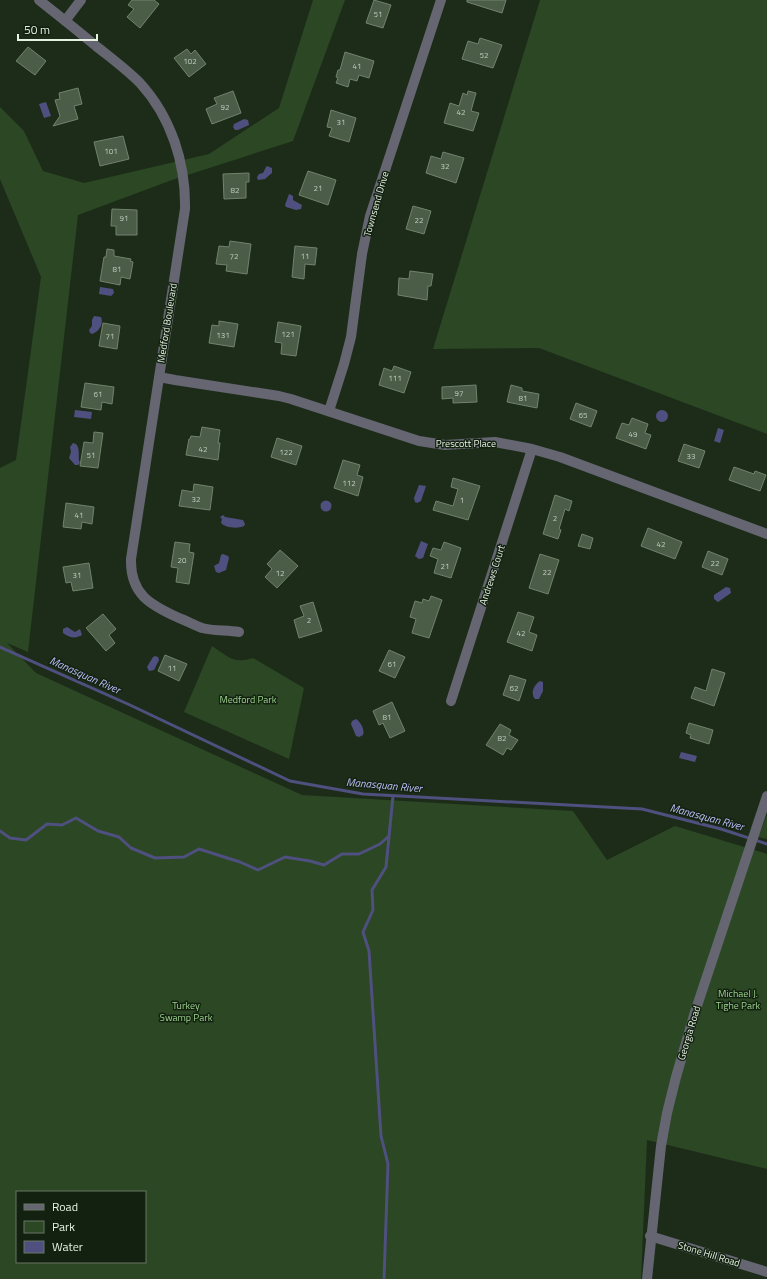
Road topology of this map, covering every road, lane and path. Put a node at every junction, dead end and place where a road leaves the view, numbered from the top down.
1 (39, 0) edge
2 (81, 0) edge
3 (440, 0) edge
4 (65, 20) junction
5 (159, 377) junction
6 (329, 411) junction
7 (532, 449) junction
8 (767, 534) edge
9 (239, 632) dead end
10 (451, 701) dead end
11 (767, 796) edge
12 (650, 1236) junction
13 (767, 1272) edge
14 (647, 1279) edge

1 - 4 street, Medford Boulevard
2 - 4 street
3 - 6 street, Townsend Drive
4 - 5 street, Medford Boulevard
5 - 6 street, Prescott Place
5 - 9 street, Medford Boulevard
6 - 7 street, Prescott Place
7 - 8 street, Prescott Place
7 - 10 street, Andrews Court
11 - 12 street, Georgia Road
12 - 13 street, Stone Hill Road
12 - 14 street, Georgia Road

